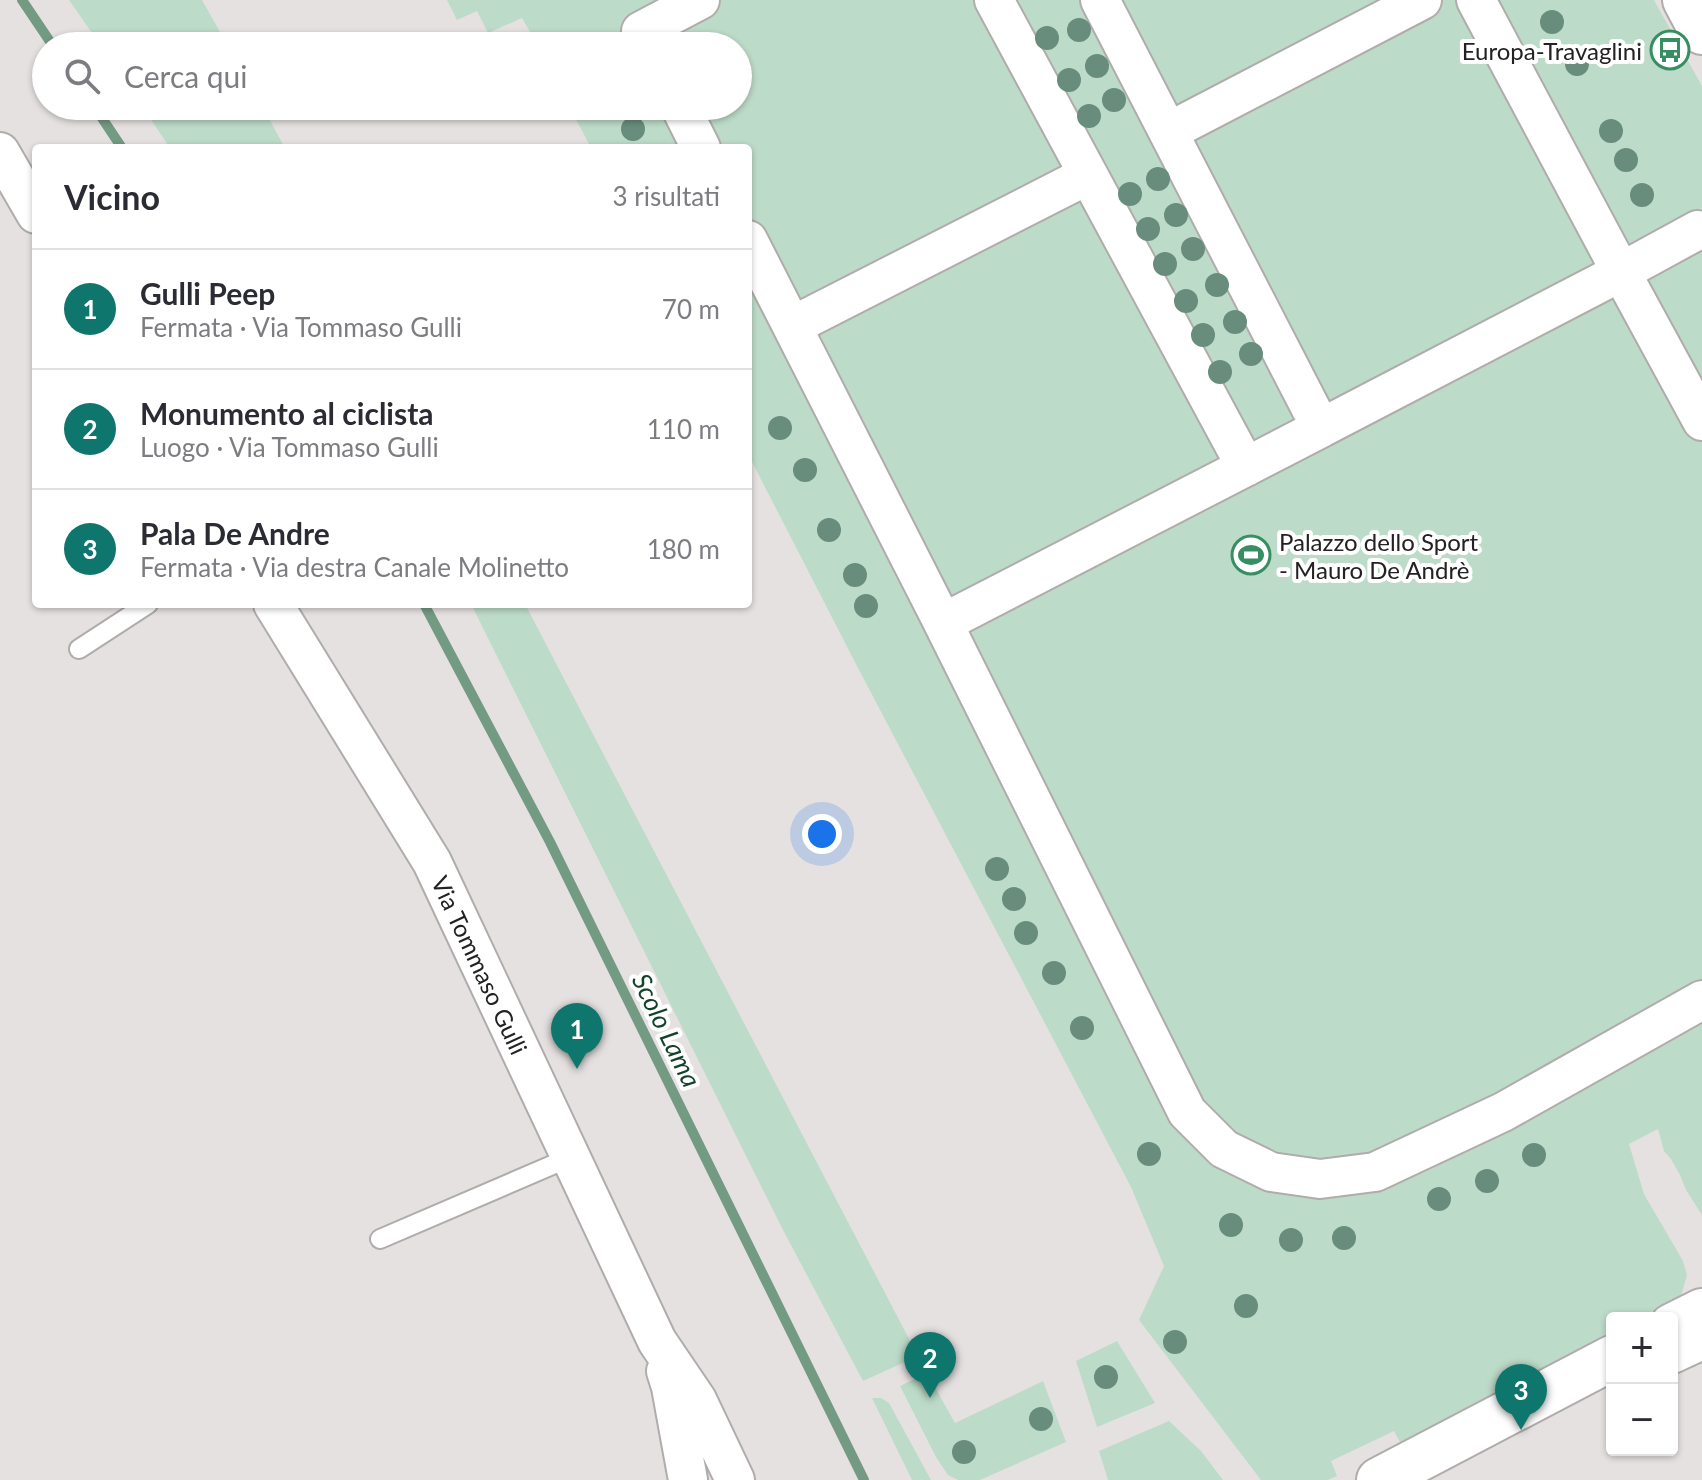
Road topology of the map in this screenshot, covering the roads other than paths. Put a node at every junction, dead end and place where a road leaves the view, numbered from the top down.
1 (700, 0) edge
2 (994, 0) edge
3 (1100, 0) edge
4 (1422, 0) edge
5 (1476, 0) edge
6 (1685, 0) edge
7 (642, 32) edge
8 (1702, 32) edge
9 (687, 120) edge
10 (1168, 132) junction
11 (699, 144) edge
12 (0, 152) edge
13 (1088, 175) junction
14 (0, 207) edge
15 (32, 207) edge
16 (1698, 230) dead end
17 (32, 235) edge
18 (752, 248) edge
19 (1621, 272) junction
20 (792, 326) junction
21 (1702, 421) edge
22 (1321, 428) junction
23 (1246, 467) junction
24 (142, 608) edge
25 (275, 608) edge
26 (943, 623) junction
27 (79, 649) dead end
28 (1702, 1000) edge
29 (571, 1157) junction
30 (380, 1239) dead end
31 (1702, 1311) edge
32 (1678, 1323) edge
33 (1702, 1340) edge
34 (657, 1341) junction
35 (1678, 1351) edge
36 (1606, 1361) edge
37 (688, 1480) edge
38 (735, 1480) edge
39 (1379, 1480) edge

1 - 7 street
2 - 13 street
3 - 10 street
4 - 10 street
5 - 19 street
6 - 8 street
9 - 11 street
10 - 22 street
12 - 15 street
13 - 20 street
13 - 23 street
14 - 17 street
16 - 19 street
18 - 20 street
19 - 21 street
19 - 22 street
20 - 26 street
22 - 23 street
23 - 26 street
24 - 27 lane
25 - 29 street, Via Tommaso Gulli
26 - 28 street
29 - 30 lane
29 - 34 street, Via Tommaso Gulli
31 - 32 street
33 - 35 street
34 - 37 street, Via Tommaso Gulli
34 - 38 street, Via Tommaso Gulli
36 - 39 street

